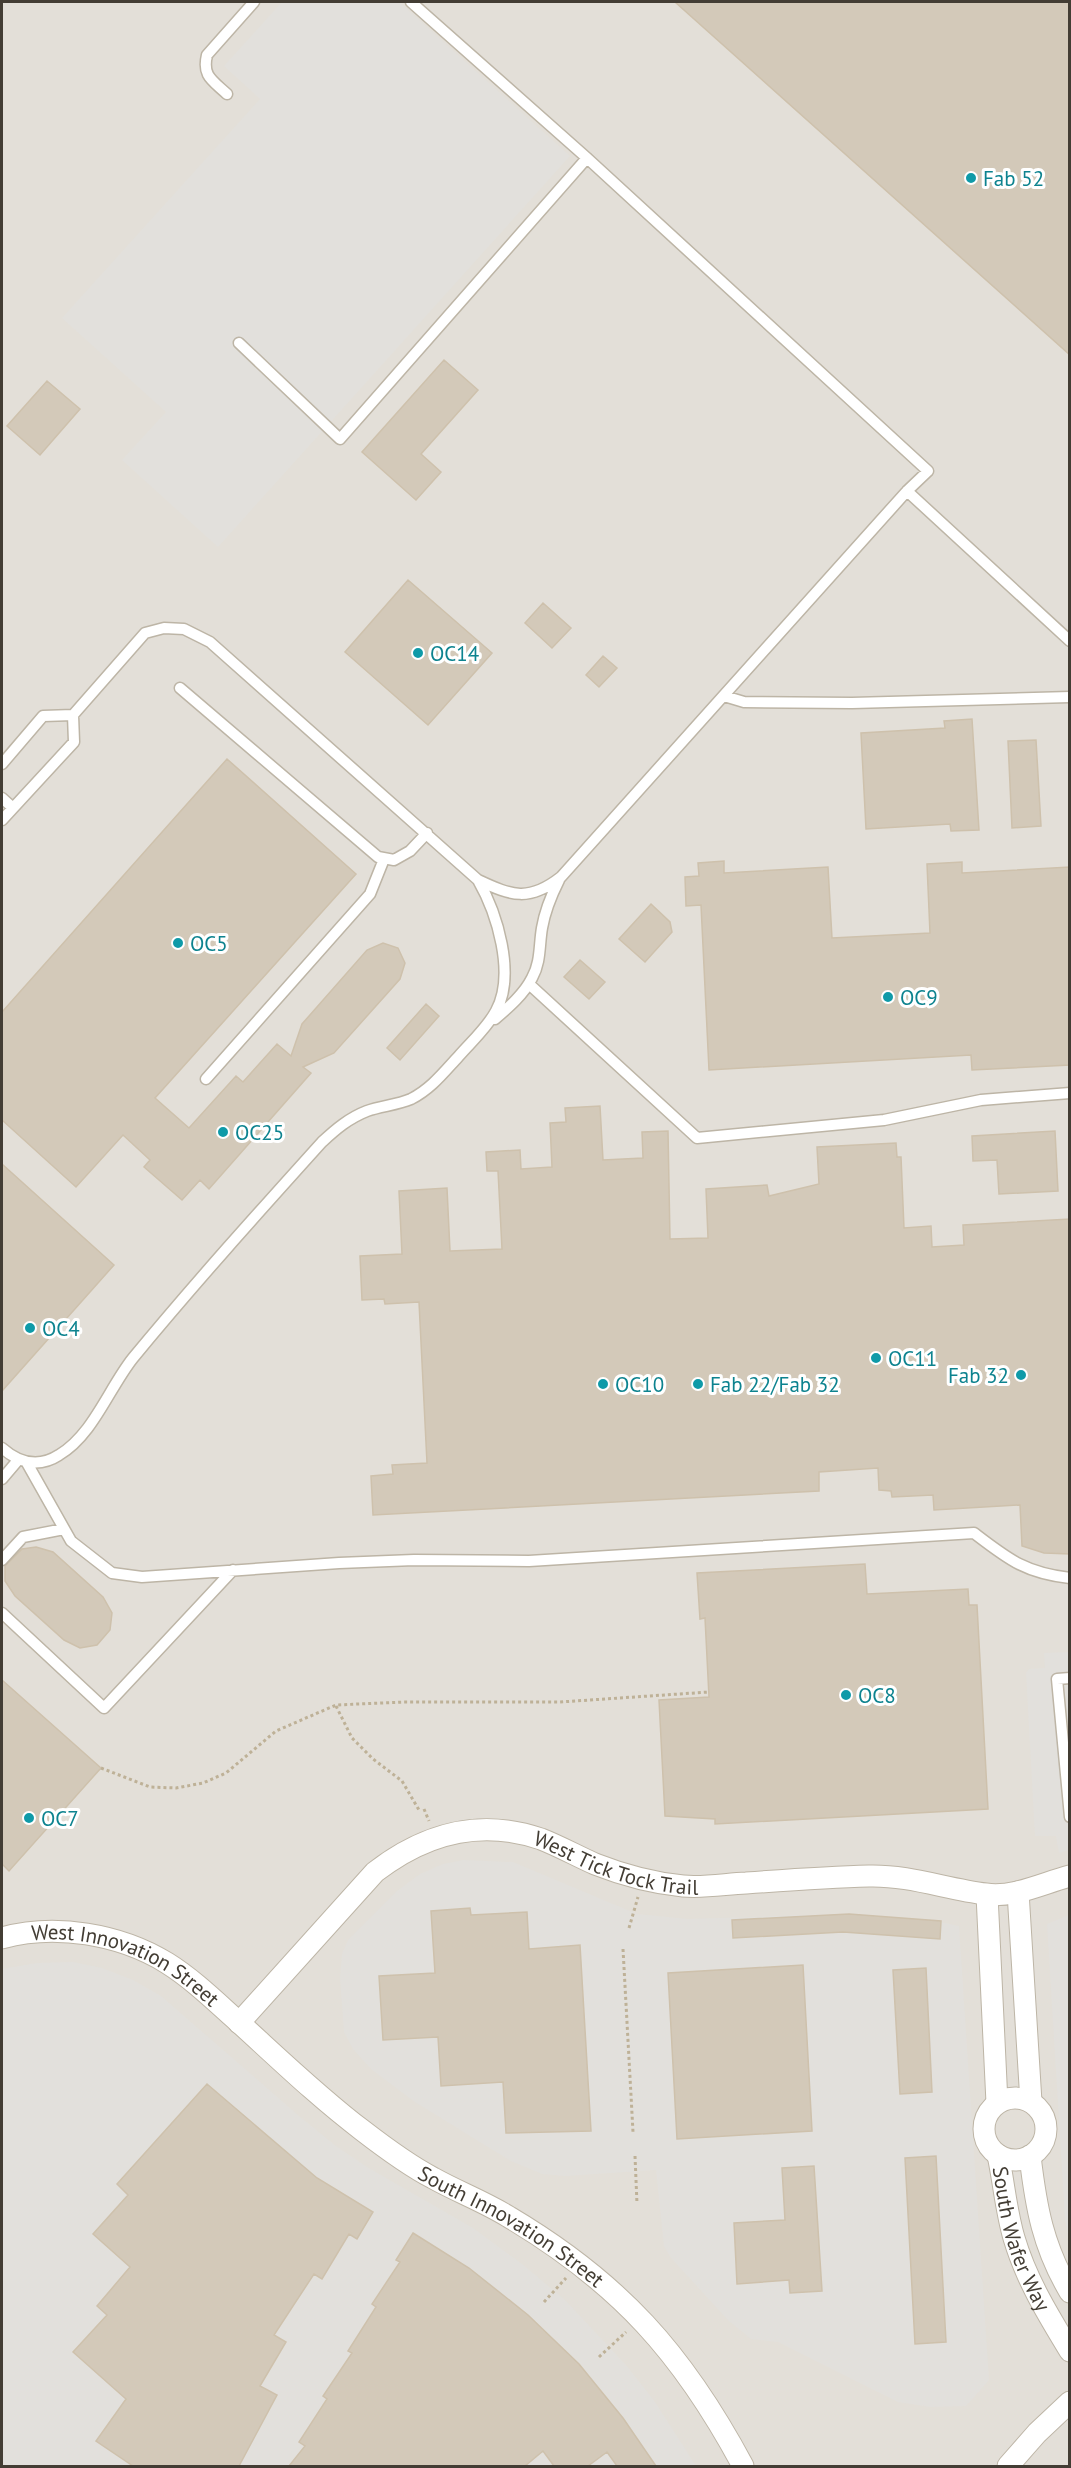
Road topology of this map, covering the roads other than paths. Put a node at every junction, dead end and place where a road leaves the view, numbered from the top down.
1 (255, 2) edge
2 (411, 2) edge
3 (227, 94) dead end
4 (587, 158) junction
5 (239, 343) dead end
6 (907, 491) junction
7 (1070, 641) edge
8 (180, 687) dead end
9 (724, 696) junction
10 (1070, 697) edge
11 (73, 715) junction
12 (2, 764) edge
13 (2, 798) edge
14 (13, 808) junction
15 (2, 820) edge
16 (427, 833) junction
17 (384, 859) junction
18 (561, 877) junction
19 (478, 880) junction
20 (529, 984) junction
21 (485, 1027) junction
22 (206, 1079) dead end
23 (1070, 1093) edge
24 (2, 1448) edge
25 (23, 1461) junction
26 (2, 1479) edge
27 (64, 1529) junction
28 (2, 1560) edge
29 (233, 1570) junction
30 (1070, 1578) edge
31 (2, 1613) edge
32 (1070, 1678) edge
33 (1070, 1816) edge
34 (1070, 1876) edge
35 (1018, 1892) junction
36 (987, 1895) junction
37 (2, 1938) edge
38 (239, 2022) junction
39 (1031, 2102) junction
40 (997, 2103) junction
41 (998, 2155) junction
42 (1030, 2156) junction
43 (1070, 2292) edge
44 (1070, 2351) edge
45 (1070, 2402) edge
46 (1015, 2464) edge
47 (743, 2466) edge

1 - 3 lane
2 - 4 lane
4 - 5 lane
4 - 6 lane
6 - 7 lane
6 - 9 lane
8 - 17 lane
9 - 10 lane
9 - 18 lane
11 - 12 lane
11 - 14 lane
11 - 16 lane
13 - 14 lane
14 - 15 lane
16 - 17 lane
16 - 19 lane
17 - 22 lane
18 - 19 lane
18 - 20 lane
19 - 21 lane
20 - 21 lane
20 - 23 lane
21 - 25 lane
24 - 25 lane
25 - 26 lane
25 - 27 lane
27 - 28 lane
27 - 29 lane
29 - 30 lane
29 - 31 lane
32 - 33 lane
34 - 35 street, West Tick Tock Trail
35 - 36 street, West Tick Tock Trail
35 - 39 street, South Wafer Way
36 - 38 street, West Tick Tock Trail
36 - 40 street, South Wafer Way
37 - 38 street, West Innovation Street
38 - 47 street, South Innovation Street
39 - 40 street
39 - 42 street, South Wafer Way
40 - 41 street, South Wafer Way
41 - 42 street, South Wafer Way
41 - 44 street, South Wafer Way
42 - 43 street, South Wafer Way
45 - 46 street

